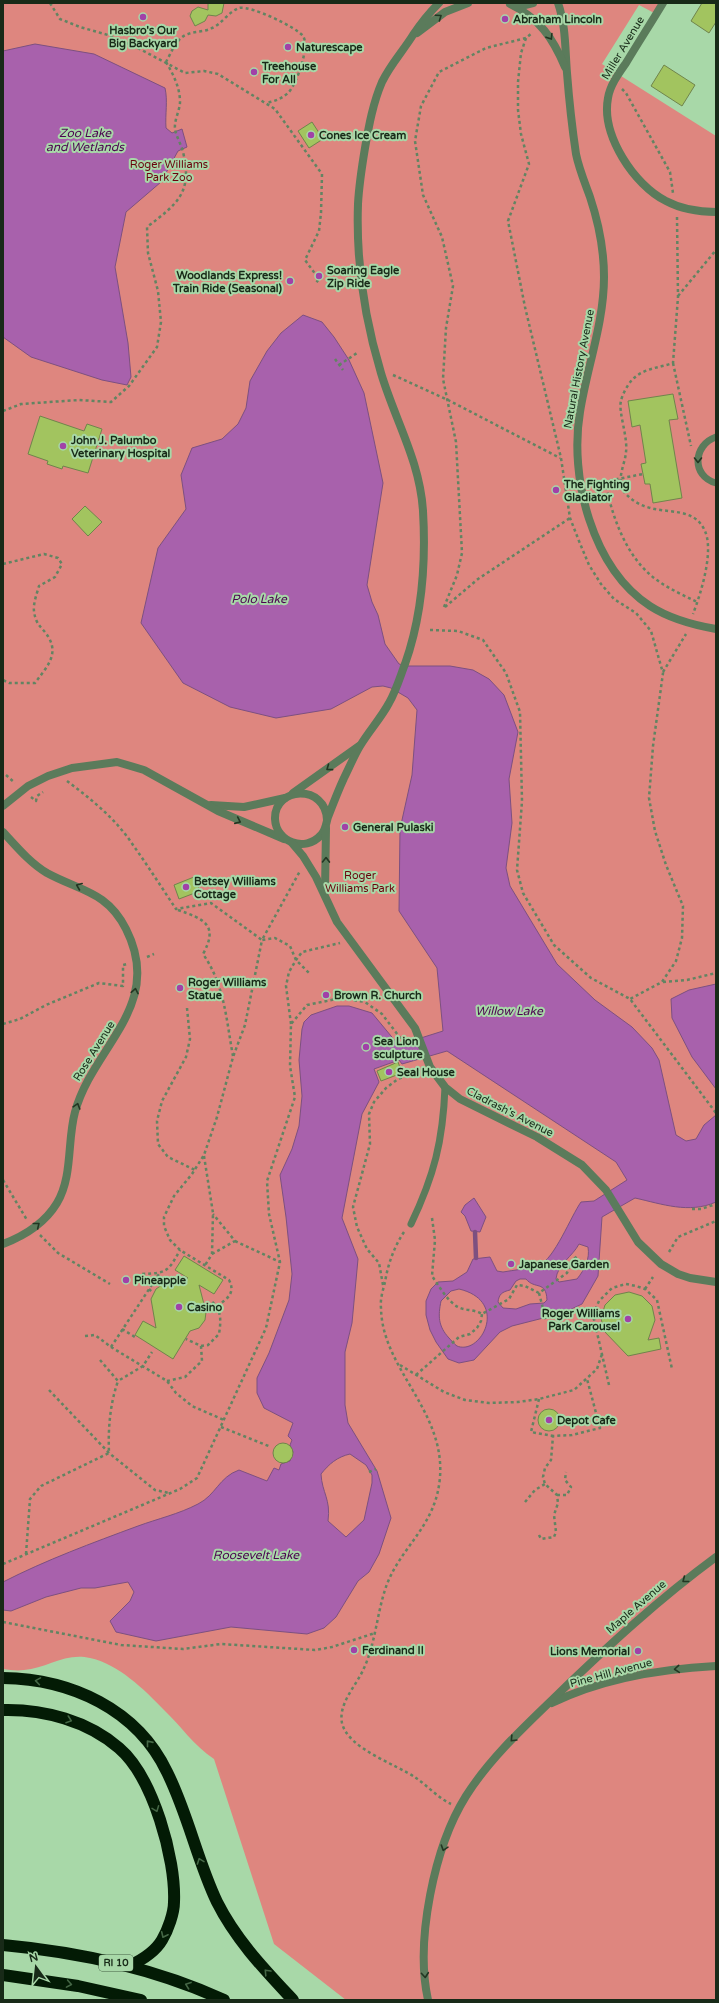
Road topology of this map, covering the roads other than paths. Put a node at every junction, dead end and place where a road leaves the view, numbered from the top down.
1 (439, 3) edge
2 (468, 3) edge
3 (509, 3) edge
4 (533, 3) edge
5 (558, 3) edge
6 (663, 3) edge
7 (412, 37) junction
8 (567, 72) junction
9 (716, 212) edge
10 (716, 437) edge
11 (716, 482) edge
12 (716, 629) edge
13 (361, 744) junction
14 (288, 797) junction
15 (203, 804) junction
16 (3, 806) edge
17 (326, 823) junction
18 (3, 832) edge
19 (290, 842) junction
20 (325, 894) junction
21 (445, 1087) junction
22 (410, 1224) road end
23 (3, 1244) edge
24 (716, 1282) edge
25 (716, 1557) edge
26 (716, 1666) edge
27 (3, 1678) edge
28 (3, 1710) edge
29 (540, 1711) junction
30 (3, 1945) edge
31 (129, 1966) junction
32 (3, 1975) edge
33 (141, 2000) edge
34 (224, 2000) edge
35 (293, 2000) edge
36 (428, 2000) edge

1 - 7 street
7 -> 2 street
3 - 4 street
3 -> 8 street, Natural History Avenue
5 - 8 street, Natural History Avenue
6 - 9 street, Miller Avenue
7 - 13 street
8 - 12 street, Natural History Avenue
10 -> 11 lane
13 -> 14 street
13 - 17 street
14 - 15 street
14 - 17 street
14 - 19 street
15 - 16 street
15 -> 19 street
17 - 19 street
20 -> 17 street, Cladrash's Avenue
23 -> 18 street, Rose Avenue
19 - 20 street, Cladrash's Avenue
20 - 21 street, Cladrash's Avenue
21 - 22 lane
21 - 24 street, Cladrash's Avenue
25 -> 29 street, Maple Avenue
26 -> 29 street, Pine Hill Avenue
35 -> 27 highway
28 -> 31 highway
29 -> 36 street
30 - 31 highway, RI 10
34 -> 31 highway, RI 10
32 -> 33 highway

